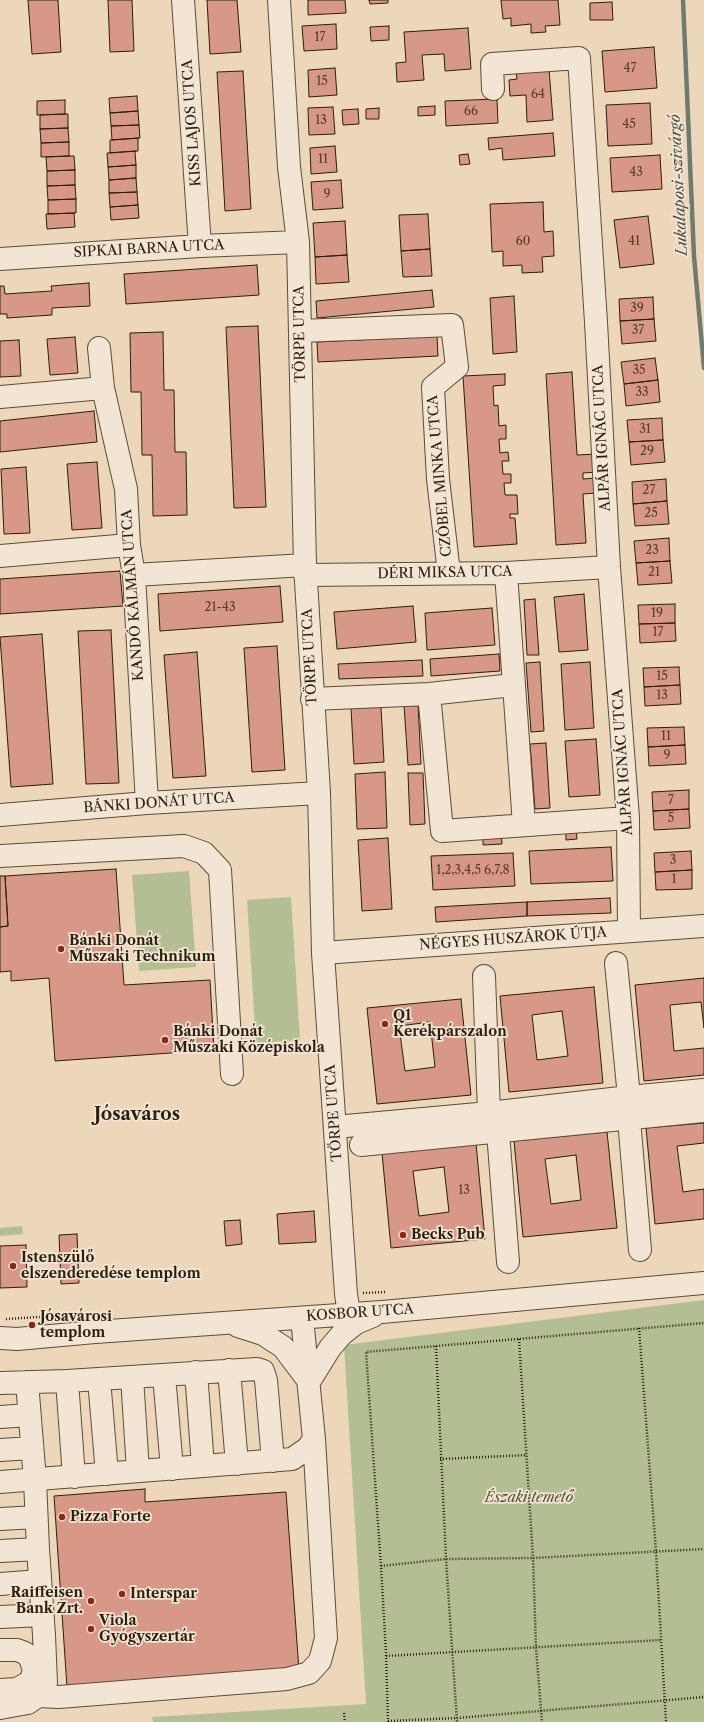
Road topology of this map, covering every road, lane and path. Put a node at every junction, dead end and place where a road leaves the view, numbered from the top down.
1 (184, 0) edge
2 (279, 0) edge
3 (493, 89) dead end
4 (298, 242) junction
5 (200, 246) junction
6 (0, 258) edge
7 (300, 331) junction
8 (99, 348) dead end
9 (103, 388) junction
10 (0, 397) edge
11 (129, 545) junction
12 (0, 556) edge
13 (609, 567) junction
14 (305, 570) junction
15 (449, 573) junction
16 (506, 573) junction
17 (134, 575) junction
18 (513, 685) junction
19 (429, 694) junction
20 (312, 699) junction
21 (319, 793) junction
22 (147, 804) junction
23 (0, 815) edge
24 (628, 818) junction
25 (524, 826) junction
26 (0, 856) edge
27 (704, 926) edge
28 (629, 931) junction
29 (323, 953) junction
30 (616, 963) dead end
31 (484, 976) dead end
32 (232, 1074) dead end
33 (704, 1090) edge
34 (629, 1096) junction
35 (704, 1111) edge
36 (630, 1119) junction
37 (494, 1122) junction
38 (335, 1127) junction
39 (361, 1145) dead end
40 (640, 1250) dead end
41 (508, 1262) dead end
42 (704, 1283) edge
43 (382, 1312) junction
44 (349, 1314) junction
45 (302, 1318) junction
46 (227, 1323) junction
47 (704, 1323) edge
48 (639, 1328) junction
49 (519, 1339) junction
50 (6, 1340) edge
51 (436, 1346) junction
52 (229, 1370) junction
53 (196, 1372) junction
54 (164, 1375) junction
55 (132, 1377) junction
56 (99, 1379) junction
57 (67, 1381) junction
58 (27, 1382) junction
59 (308, 1382) junction
60 (0, 1383) edge
61 (28, 1415) junction
62 (0, 1417) edge
63 (314, 1439) junction
64 (32, 1448) junction
65 (0, 1450) edge
66 (527, 1455) junction
67 (440, 1459) junction
68 (273, 1461) junction
69 (237, 1464) junction
70 (202, 1466) junction
71 (172, 1469) junction
72 (138, 1471) junction
73 (107, 1474) junction
74 (74, 1476) junction
75 (35, 1480) junction
76 (0, 1482) edge
77 (36, 1517) junction
78 (0, 1519) edge
79 (38, 1549) junction
80 (704, 1549) edge
81 (0, 1551) edge
82 (656, 1552) junction
83 (533, 1558) junction
84 (446, 1559) junction
85 (381, 1566) junction
86 (40, 1581) junction
87 (0, 1584) edge
88 (42, 1615) junction
89 (0, 1617) edge
90 (661, 1640) junction
91 (536, 1648) junction
92 (0, 1650) edge
93 (452, 1653) junction
94 (386, 1656) junction
95 (0, 1690) edge
96 (38, 1696) junction
97 (704, 1696) edge
98 (664, 1700) junction
99 (0, 1708) edge
100 (541, 1710) junction
101 (344, 1713) dead end
102 (457, 1718) junction
103 (388, 1721) edge
104 (345, 1722) edge
105 (457, 1722) edge
106 (542, 1722) edge
107 (666, 1722) edge

1 - 5 street, KISS LAJOS UTCA
2 - 4 street, TÖRPE UTCA
3 - 13 street, ALPÁR IGNÁC UTCA
4 - 5 street, SIPKAI BARNA UTCA
4 - 7 street, TÖRPE UTCA
5 - 6 street, SIPKAI BARNA UTCA
7 - 14 street, TÖRPE UTCA
7 - 15 street, CZÓBEL MINKA UTCA
8 - 9 street, KANDÓ KÁLMÁN UTCA
9 - 10 street
9 - 11 street, KANDÓ KÁLMÁN UTCA
11 - 12 street
11 - 17 street, KANDÓ KÁLMÁN UTCA
13 - 16 street, DÉRI MIKSA UTCA
13 - 24 street, ALPÁR IGNÁC UTCA
14 - 15 street, DÉRI MIKSA UTCA
14 - 17 street, DÉRI MIKSA UTCA
14 - 20 street, TÖRPE UTCA
15 - 16 street, DÉRI MIKSA UTCA
16 - 18 street
17 - 22 street, KANDÓ KÁLMÁN UTCA
18 - 19 street
18 - 25 street
19 - 20 street
19 - 25 street
20 - 21 street, TÖRPE UTCA
21 - 22 street, BÁNKI DONÁT UTCA
21 - 29 street, TÖRPE UTCA
22 - 23 street, BÁNKI DONÁT UTCA
24 - 25 street
24 - 28 street, ALPÁR IGNÁC UTCA
26 - 32 street
27 - 28 street, NÉGYES HUSZÁROK ÚTJA
28 - 29 street, NÉGYES HUSZÁROK ÚTJA
29 - 38 street, TÖRPE UTCA
30 - 34 street
31 - 37 street
33 - 34 street
34 - 37 street
35 - 36 street
36 - 37 street
36 - 40 street
37 - 38 street
37 - 39 street
37 - 41 street
38 - 44 street, TÖRPE UTCA
42 - 43 street, KOSBOR UTCA
43 - 44 street, KOSBOR UTCA
43 - 59 street
44 - 45 street, KOSBOR UTCA
45 - 46 street, KOSBOR UTCA
45 - 59 street
46 - 50 street, KOSBOR UTCA
46 - 59 street
47 - 48 path
48 - 49 path
48 - 82 path
49 - 51 path
49 - 66 path
51 - 67 path
51 - 85 path
52 - 53 street
52 - 68 street
52 - 69 street
53 - 54 street
53 - 70 street
54 - 55 street
54 - 71 street
55 - 56 street
55 - 72 street
56 - 57 street
56 - 73 street
57 - 58 street
57 - 74 street
58 - 60 street
58 - 61 street
59 - 63 street
61 - 62 street
61 - 64 street
63 - 68 street
63 - 96 street
64 - 65 street
64 - 75 street
66 - 67 path
66 - 83 path
67 - 84 path
68 - 69 street
69 - 70 street
70 - 71 street
71 - 72 street
72 - 73 street
73 - 74 street
74 - 75 street
75 - 76 street
75 - 77 street
77 - 78 street
77 - 79 street
79 - 81 street
79 - 86 street
80 - 82 path
82 - 83 path
82 - 90 path
83 - 84 path
83 - 91 path
84 - 85 path
84 - 93 path
85 - 94 path
86 - 87 street
86 - 88 street
88 - 89 street
88 - 96 street
90 - 91 path
90 - 98 path
91 - 93 path
91 - 100 path
92 - 95 street
93 - 94 path
93 - 102 path
94 - 103 path
96 - 99 street
97 - 98 path
98 - 100 path
98 - 107 path
100 - 102 path
100 - 106 path
101 - 104 path
102 - 103 path
102 - 105 path

